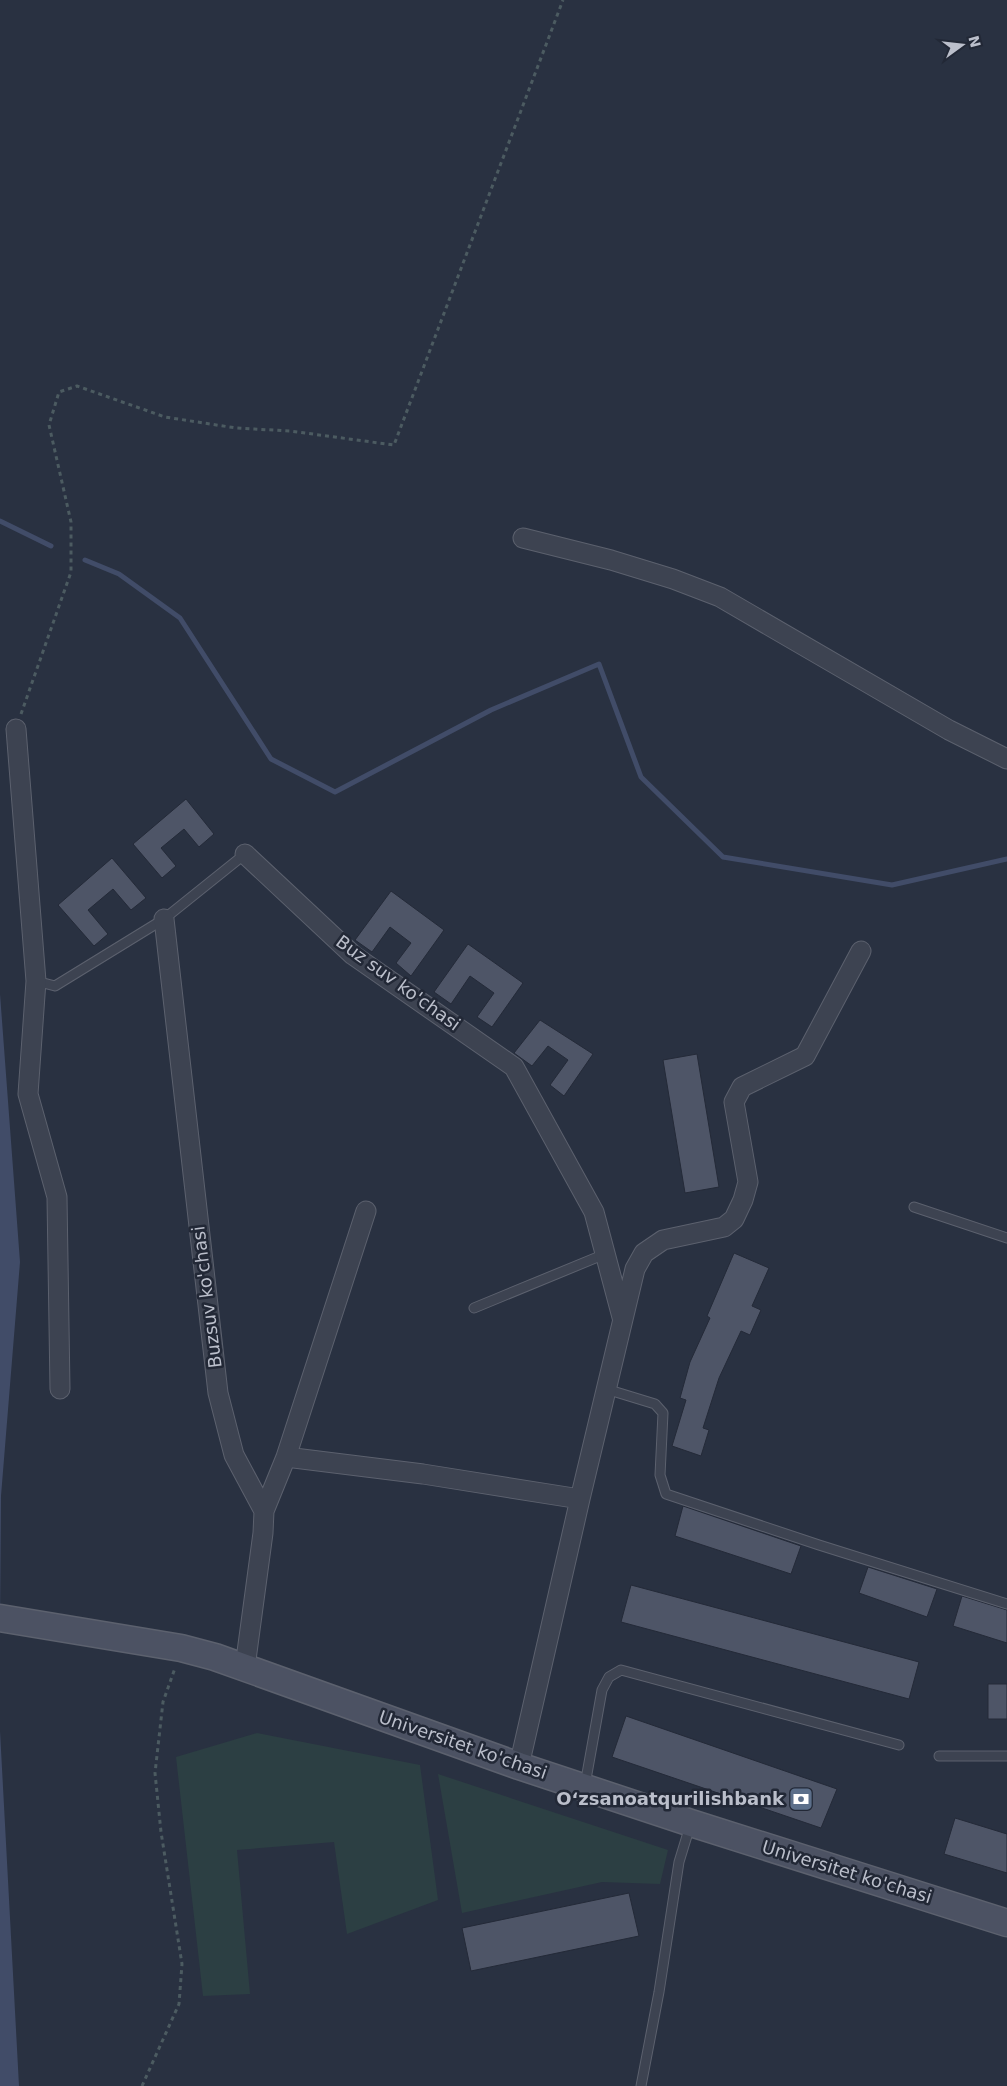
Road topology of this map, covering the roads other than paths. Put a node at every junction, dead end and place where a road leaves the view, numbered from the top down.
1 (523, 538) dead end
2 (16, 728) road end
3 (1007, 759) edge
4 (245, 854) joint
5 (164, 919) junction
6 (860, 951) dead end
7 (36, 981) junction
8 (914, 1207) dead end
9 (366, 1211) dead end
10 (1007, 1238) edge
11 (605, 1254) junction
12 (474, 1308) dead end
13 (623, 1321) junction
14 (60, 1389) dead end
15 (606, 1389) junction
16 (286, 1457) junction
17 (580, 1499) junction
18 (264, 1511) junction
19 (1007, 1604) edge
20 (0, 1618) edge
21 (244, 1667) junction
22 (899, 1745) dead end
23 (938, 1756) dead end
24 (1007, 1756) edge
25 (519, 1766) junction
26 (585, 1787) junction
27 (691, 1823) junction
28 (1007, 1923) edge
29 (641, 2086) edge

1 - 3 street
2 - 7 street
4 - 5 lane, Buz suv ko'chasi
4 - 11 street, Buz suv ko'chasi
5 - 7 lane, Buz suv ko'chasi
5 - 18 street, Buzsuv ko'chasi
6 - 13 street
7 - 14 street
8 - 10 lane
9 - 16 street
11 - 12 lane
11 - 13 street, Buz suv ko'chasi
13 - 15 street
15 - 17 street
15 - 19 lane
16 - 17 street
16 - 18 street
17 - 25 street
18 - 21 street
20 - 21 main road, Universitet ko'chasi
21 - 25 main road, Universitet ko'chasi
22 - 26 lane
23 - 24 lane
25 - 26 main road, Universitet ko'chasi
26 - 27 main road, Universitet ko'chasi
27 - 28 main road, Universitet ko'chasi
27 - 29 lane

